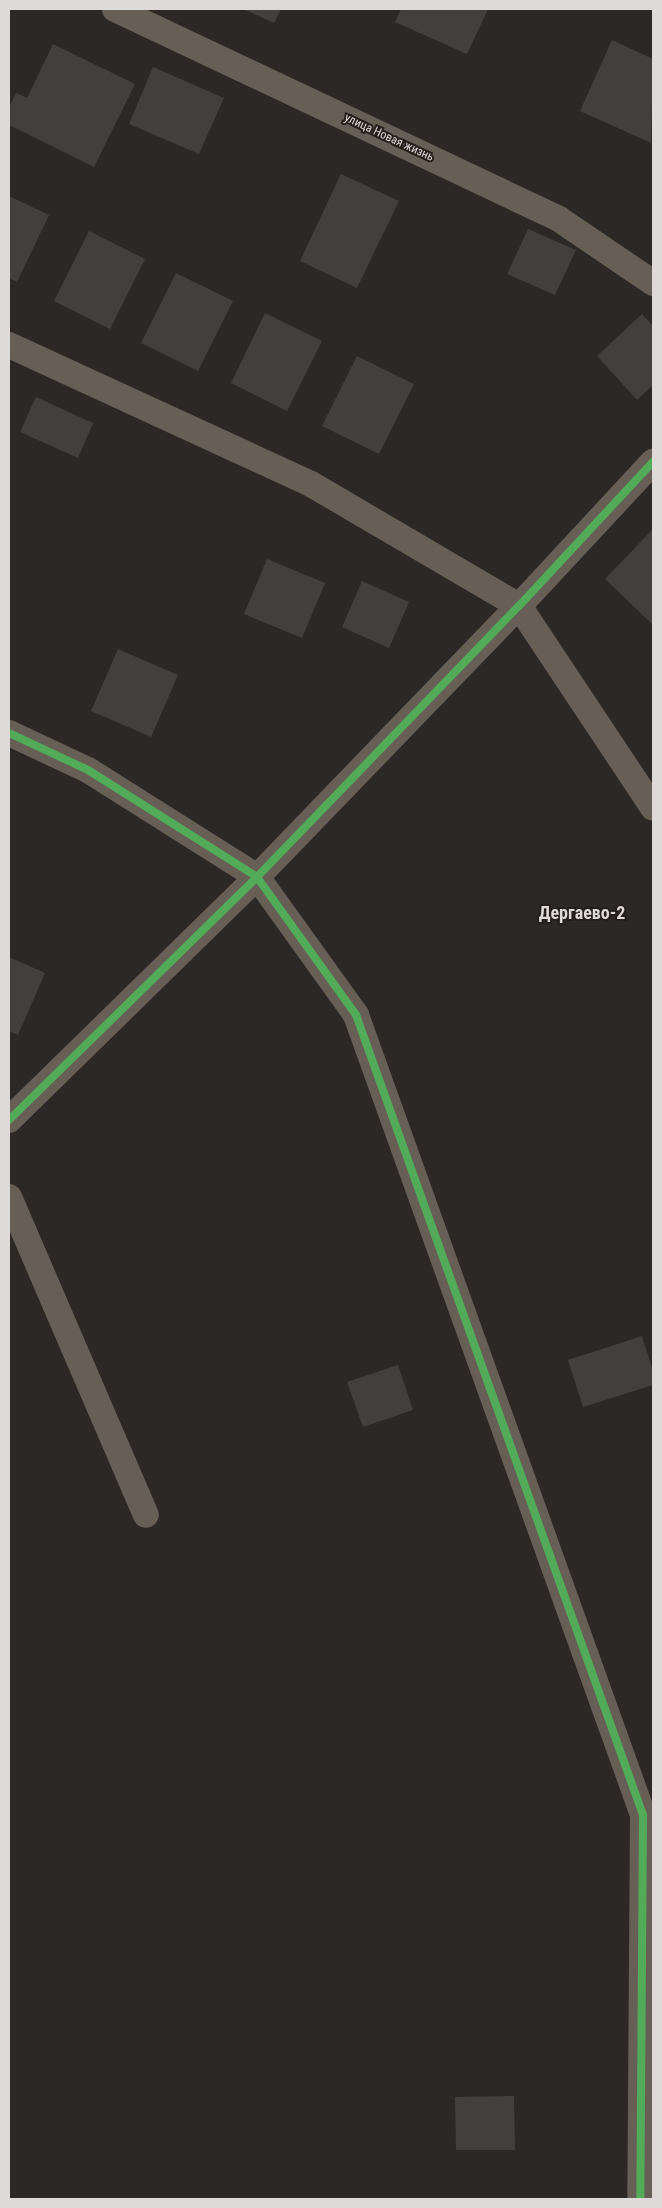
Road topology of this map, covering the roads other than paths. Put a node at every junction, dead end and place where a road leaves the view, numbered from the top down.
1 (115, 9) edge
2 (653, 283) edge
3 (9, 345) edge
4 (653, 462) edge
5 (519, 606) junction
6 (9, 733) edge
7 (653, 808) edge
8 (257, 877) junction
9 (9, 1120) edge
10 (9, 1197) edge
11 (146, 1514) dead end
12 (648, 1815) edge
13 (640, 2199) edge

1 - 2 street, улица Новая жизнь
3 - 5 street
4 - 5 street
5 - 7 street
5 - 8 street
6 - 8 street
8 - 9 street
8 - 12 street
10 - 11 street
12 - 13 street

